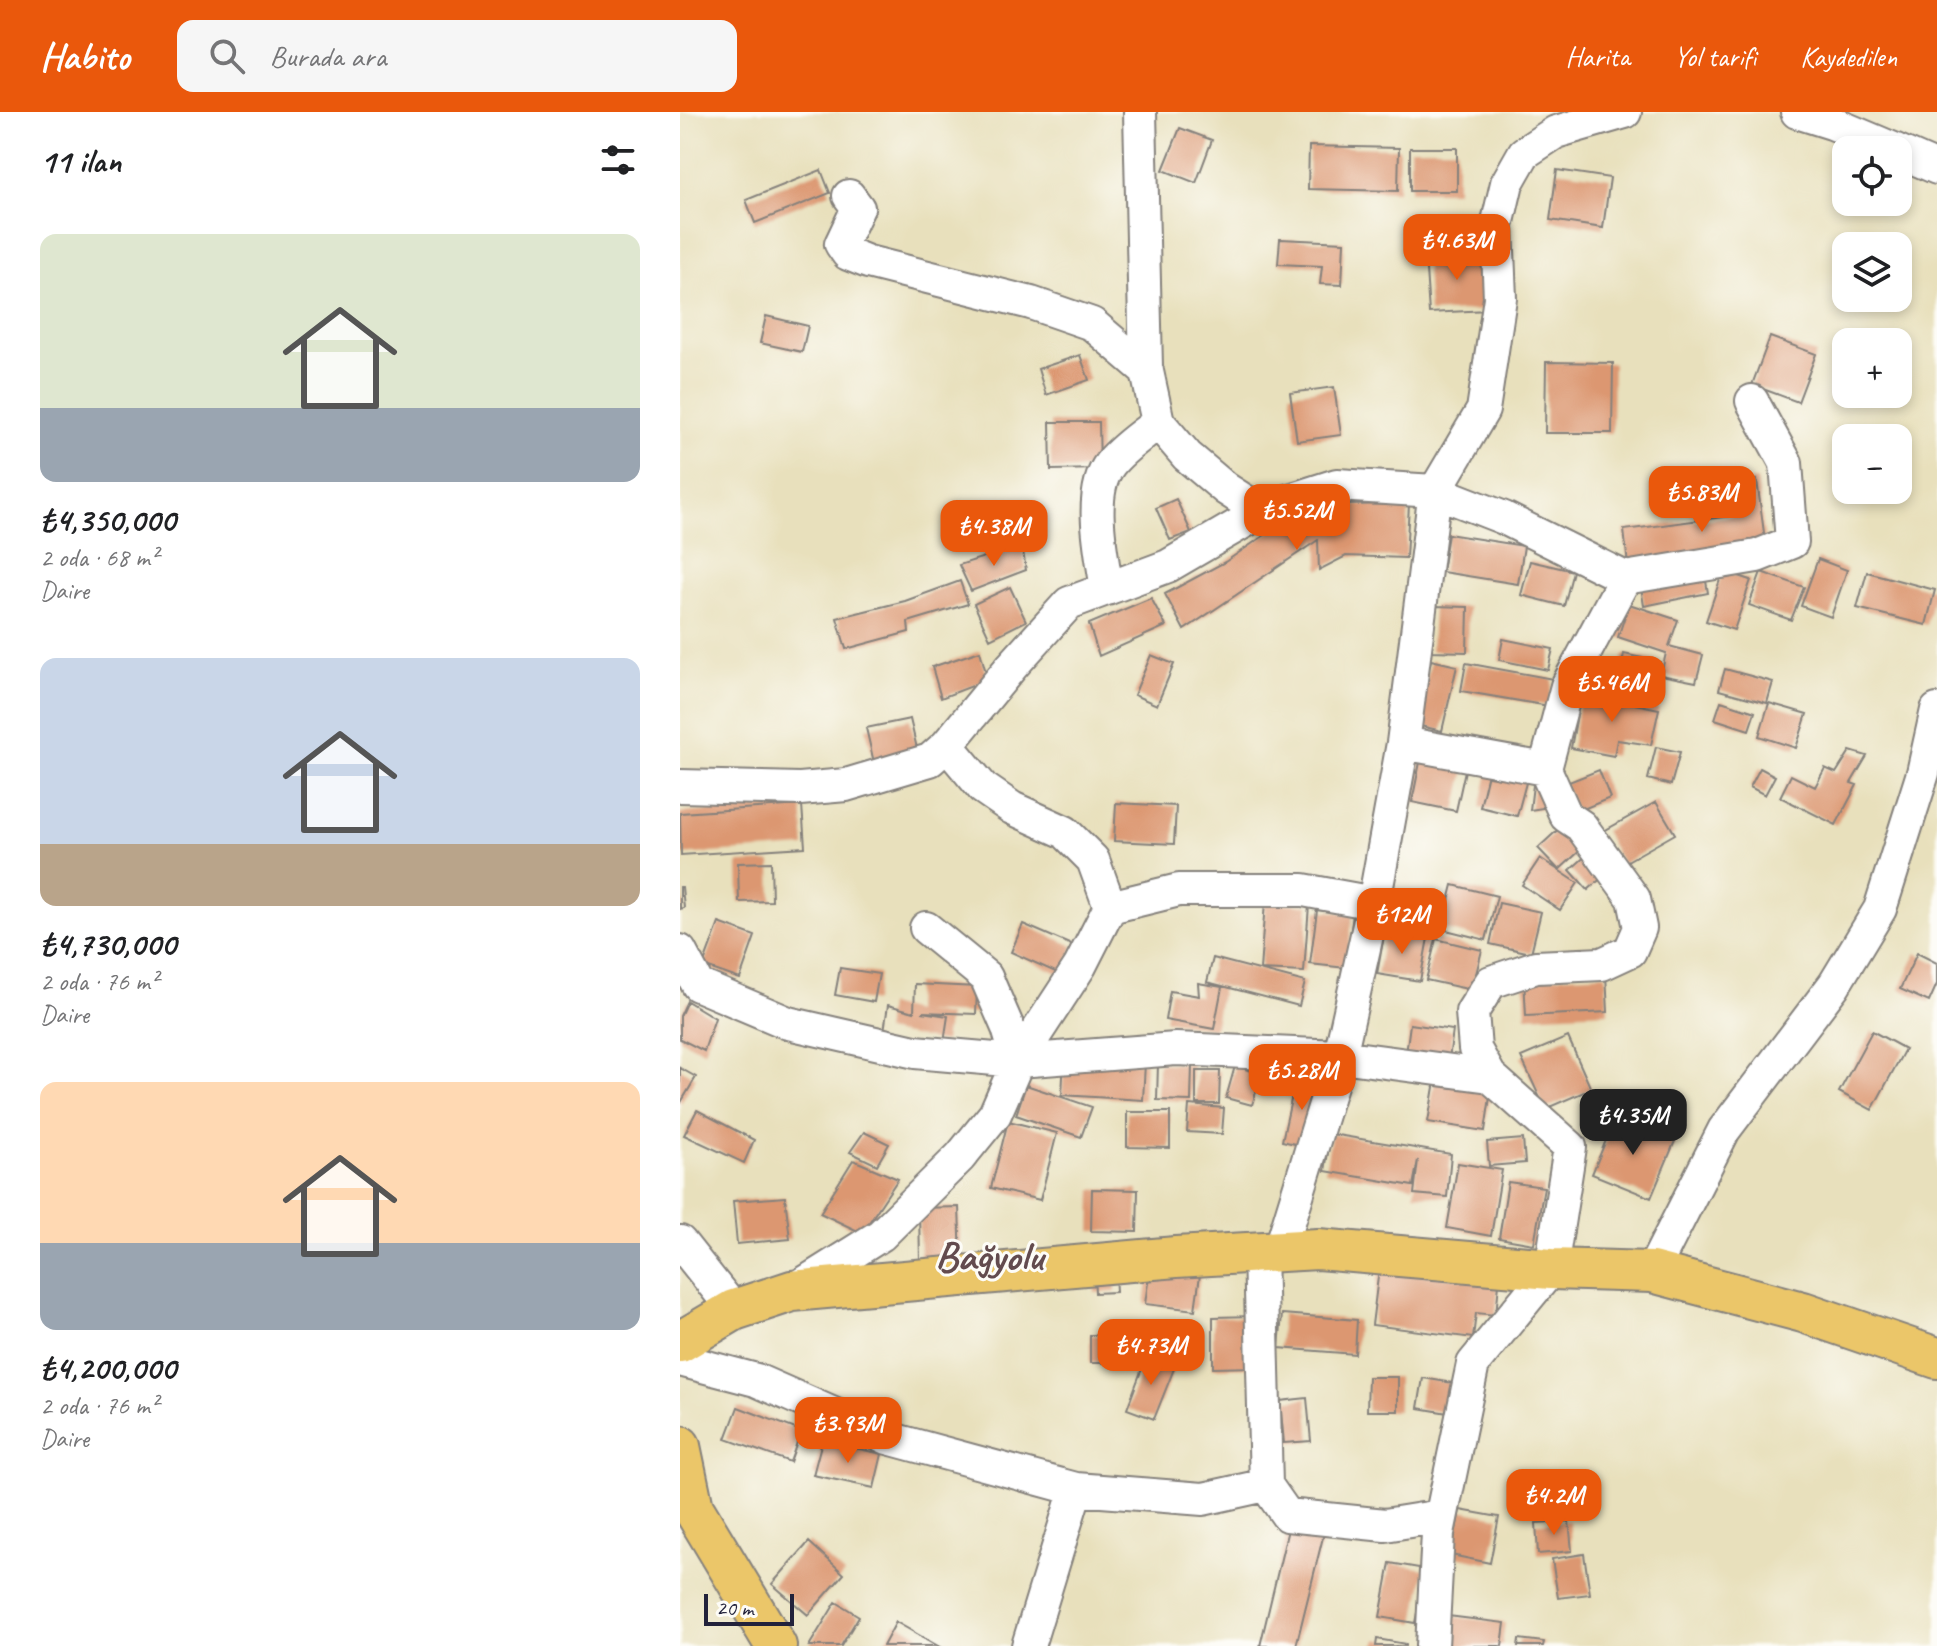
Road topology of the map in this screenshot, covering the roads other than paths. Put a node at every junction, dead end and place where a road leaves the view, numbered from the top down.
1 (1140, 112) edge
2 (1625, 112) edge
3 (1797, 112) edge
4 (1863, 136) edge
5 (1912, 157) edge
6 (1937, 168) edge
7 (849, 196) dead end
8 (1147, 371) junction
9 (1752, 401) dead end
10 (1158, 422) junction
11 (1435, 491) junction
12 (1262, 512) junction
13 (1625, 578) junction
14 (1107, 589) junction
15 (1937, 710) edge
16 (1403, 743) junction
17 (947, 745) junction
18 (1545, 769) junction
19 (680, 786) edge
20 (1937, 789) edge
21 (1904, 834) junction
22 (1374, 903) junction
23 (1110, 907) junction
24 (926, 928) dead end
25 (680, 951) edge
26 (1340, 1056) junction
27 (1018, 1061) junction
28 (1490, 1076) junction
29 (680, 1242) edge
30 (1270, 1252) junction
31 (1551, 1269) junction
32 (1652, 1272) junction
33 (792, 1291) junction
34 (734, 1310) junction
35 (680, 1342) edge
36 (1937, 1358) edge
37 (680, 1360) edge
38 (680, 1446) edge
39 (1266, 1485) junction
40 (1076, 1489) junction
41 (1441, 1516) junction
42 (776, 1646) edge
43 (1028, 1646) edge
44 (1432, 1646) edge

1 - 8 street
2 - 11 street
3 - 4 street
5 - 6 street
7 - 8 street
8 - 10 street
9 - 13 street
10 - 12 street
10 - 14 street
11 - 12 street
11 - 13 street
11 - 16 street
12 - 14 street
13 - 18 street
14 - 17 street
15 - 21 street
16 - 18 street
16 - 22 street
17 - 19 street
17 - 23 street
18 - 28 street
20 - 21 street
21 - 32 street
22 - 23 street
22 - 26 street
23 - 27 street
24 - 27 street
25 - 27 street
26 - 27 street
26 - 28 street
26 - 30 street
27 - 33 street
28 - 31 street
29 - 34 street
30 - 31 main road
30 - 33 main road
30 - 39 street
31 - 32 main road
31 - 41 street
32 - 36 main road
33 - 34 main road
34 - 35 main road
37 - 40 street
38 - 42 main road
39 - 40 street
39 - 41 street
40 - 43 street
41 - 44 street

